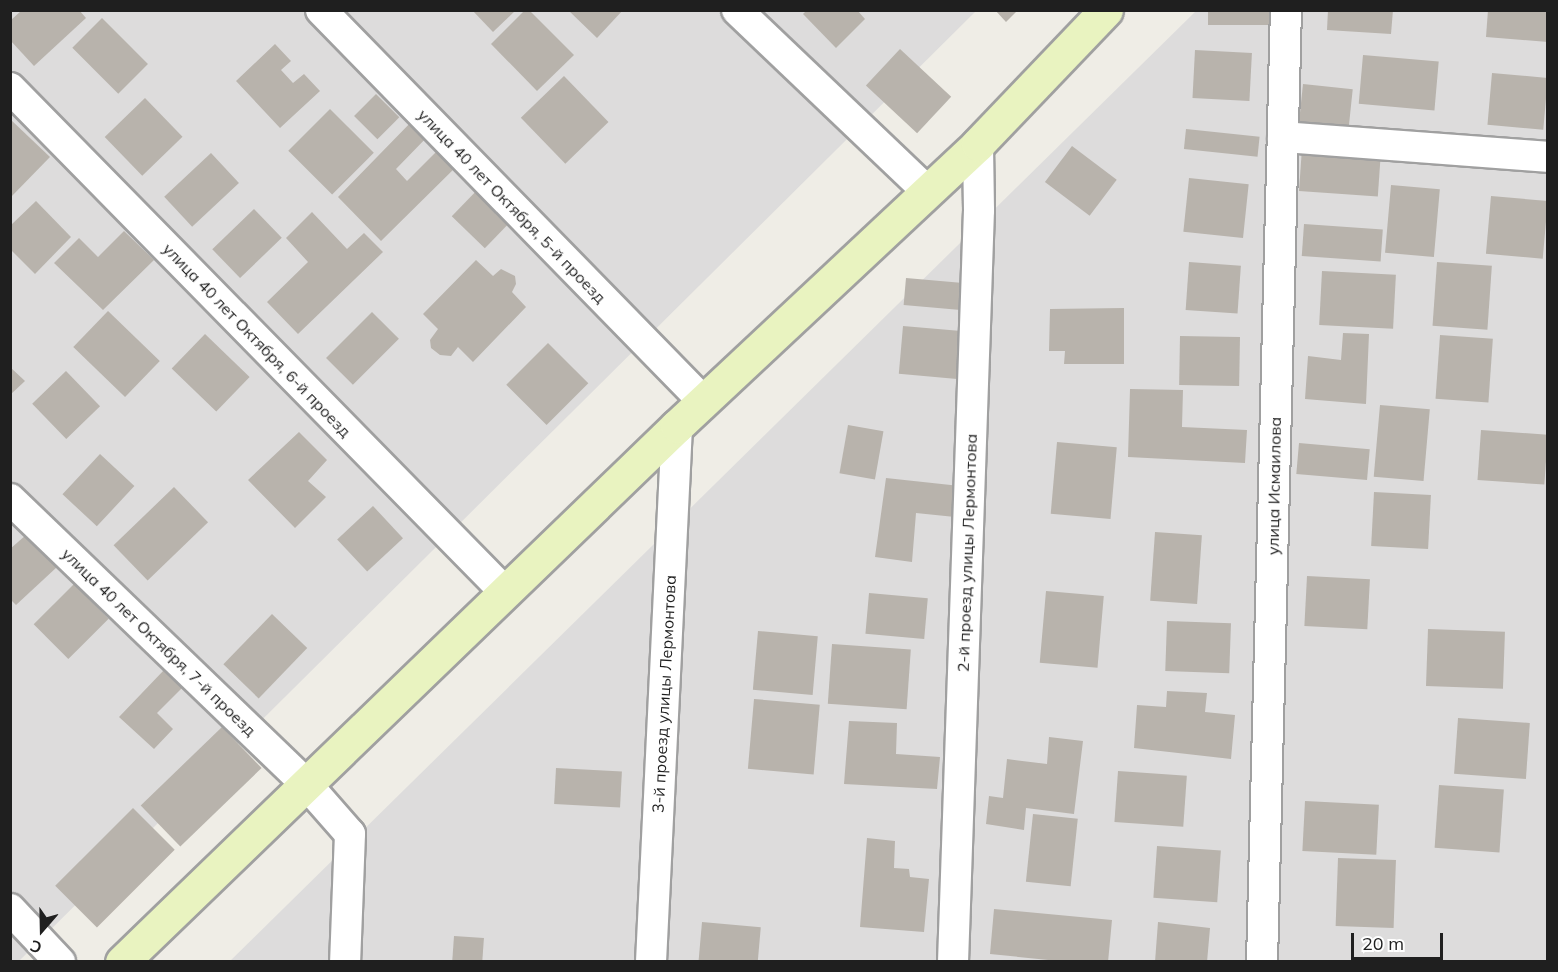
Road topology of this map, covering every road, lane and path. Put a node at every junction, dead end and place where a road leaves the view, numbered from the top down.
1 (321, 10) edge
2 (737, 10) edge
3 (1106, 10) edge
4 (1286, 10) edge
5 (10, 88) edge
6 (1282, 137) junction
7 (978, 144) junction
8 (1548, 157) edge
9 (927, 191) junction
10 (703, 401) junction
11 (677, 426) junction
12 (10, 499) edge
13 (504, 591) junction
14 (307, 785) junction
15 (10, 909) edge
16 (60, 962) edge
17 (122, 962) edge
18 (345, 962) edge
19 (651, 962) edge
20 (953, 962) edge
21 (1262, 962) edge

1 - 10 street, улица 40 лет Октября, 5-й проезд
2 - 9 street
3 - 7 street
4 - 6 street, улица Исмаилова
5 - 13 street, улица 40 лет Октября, 6-й проезд
6 - 8 street
6 - 21 street, улица Исмаилова
7 - 9 street
7 - 20 street, 2-й проезд улицы Лермонтова
9 - 10 street
10 - 11 street
11 - 13 street
11 - 19 street, 3-й проезд улицы Лермонтова
12 - 14 street, улица 40 лет Октября, 7-й проезд
13 - 14 street
14 - 17 street
14 - 18 street, улица 40 лет Октября, 7-й проезд
15 - 16 street

